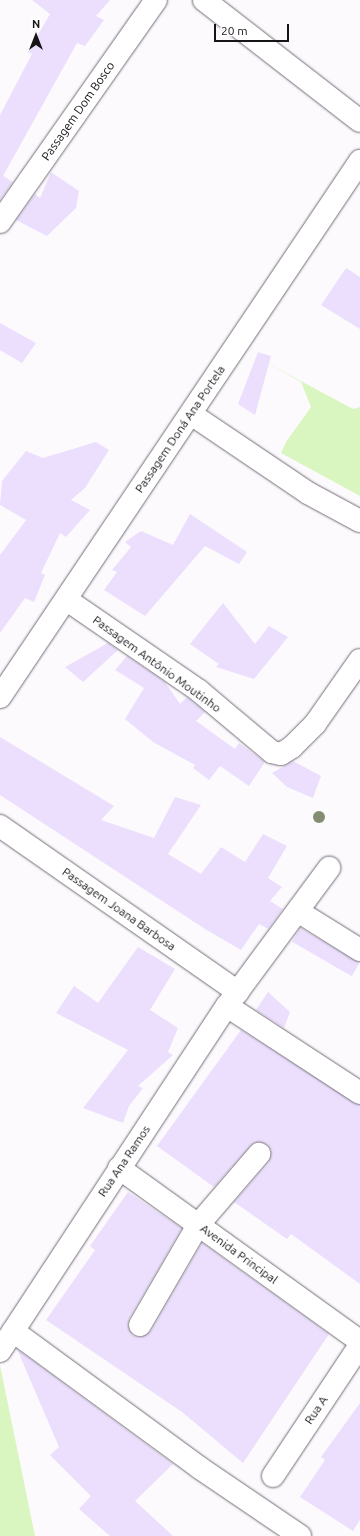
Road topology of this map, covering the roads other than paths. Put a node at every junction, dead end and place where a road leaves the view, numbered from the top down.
1 (156, 0) edge
2 (204, 0) edge
3 (360, 121) edge
4 (360, 161) edge
5 (0, 222) edge
6 (190, 414) junction
7 (360, 521) edge
8 (67, 600) junction
9 (360, 660) edge
10 (0, 697) edge
11 (0, 826) edge
12 (329, 868) dead end
13 (299, 912) junction
14 (360, 950) edge
15 (232, 999) junction
16 (360, 1093) edge
17 (259, 1154) dead end
18 (119, 1168) junction
19 (198, 1225) junction
20 (140, 1324) dead end
21 (13, 1331) junction
22 (360, 1341) edge
23 (360, 1345) edge
24 (0, 1351) edge
25 (273, 1476) dead end
26 (300, 1536) edge

1 - 5 street, Passagem Dom Bosco
2 - 3 street
4 - 6 street, Passagem Doná Ana Portela
6 - 7 street
6 - 8 street, Passagem Doná Ana Portela
8 - 9 street, Passagem Antônio Moutinho
8 - 10 street, Passagem Doná Ana Portela
11 - 15 street, Passagem Joana Barbosa
12 - 13 street, Rua Ana Ramos
13 - 14 street
13 - 15 street, Rua Ana Ramos
15 - 16 street, Passagem Joana Barbosa
15 - 18 street, Rua Ana Ramos
17 - 19 street
18 - 19 street, Avenida Principal
18 - 21 street, Rua Ana Ramos
19 - 20 street
19 - 22 street, Avenida Principal
21 - 24 street, Rua Ana Ramos
21 - 26 street
23 - 25 street, Rua A

